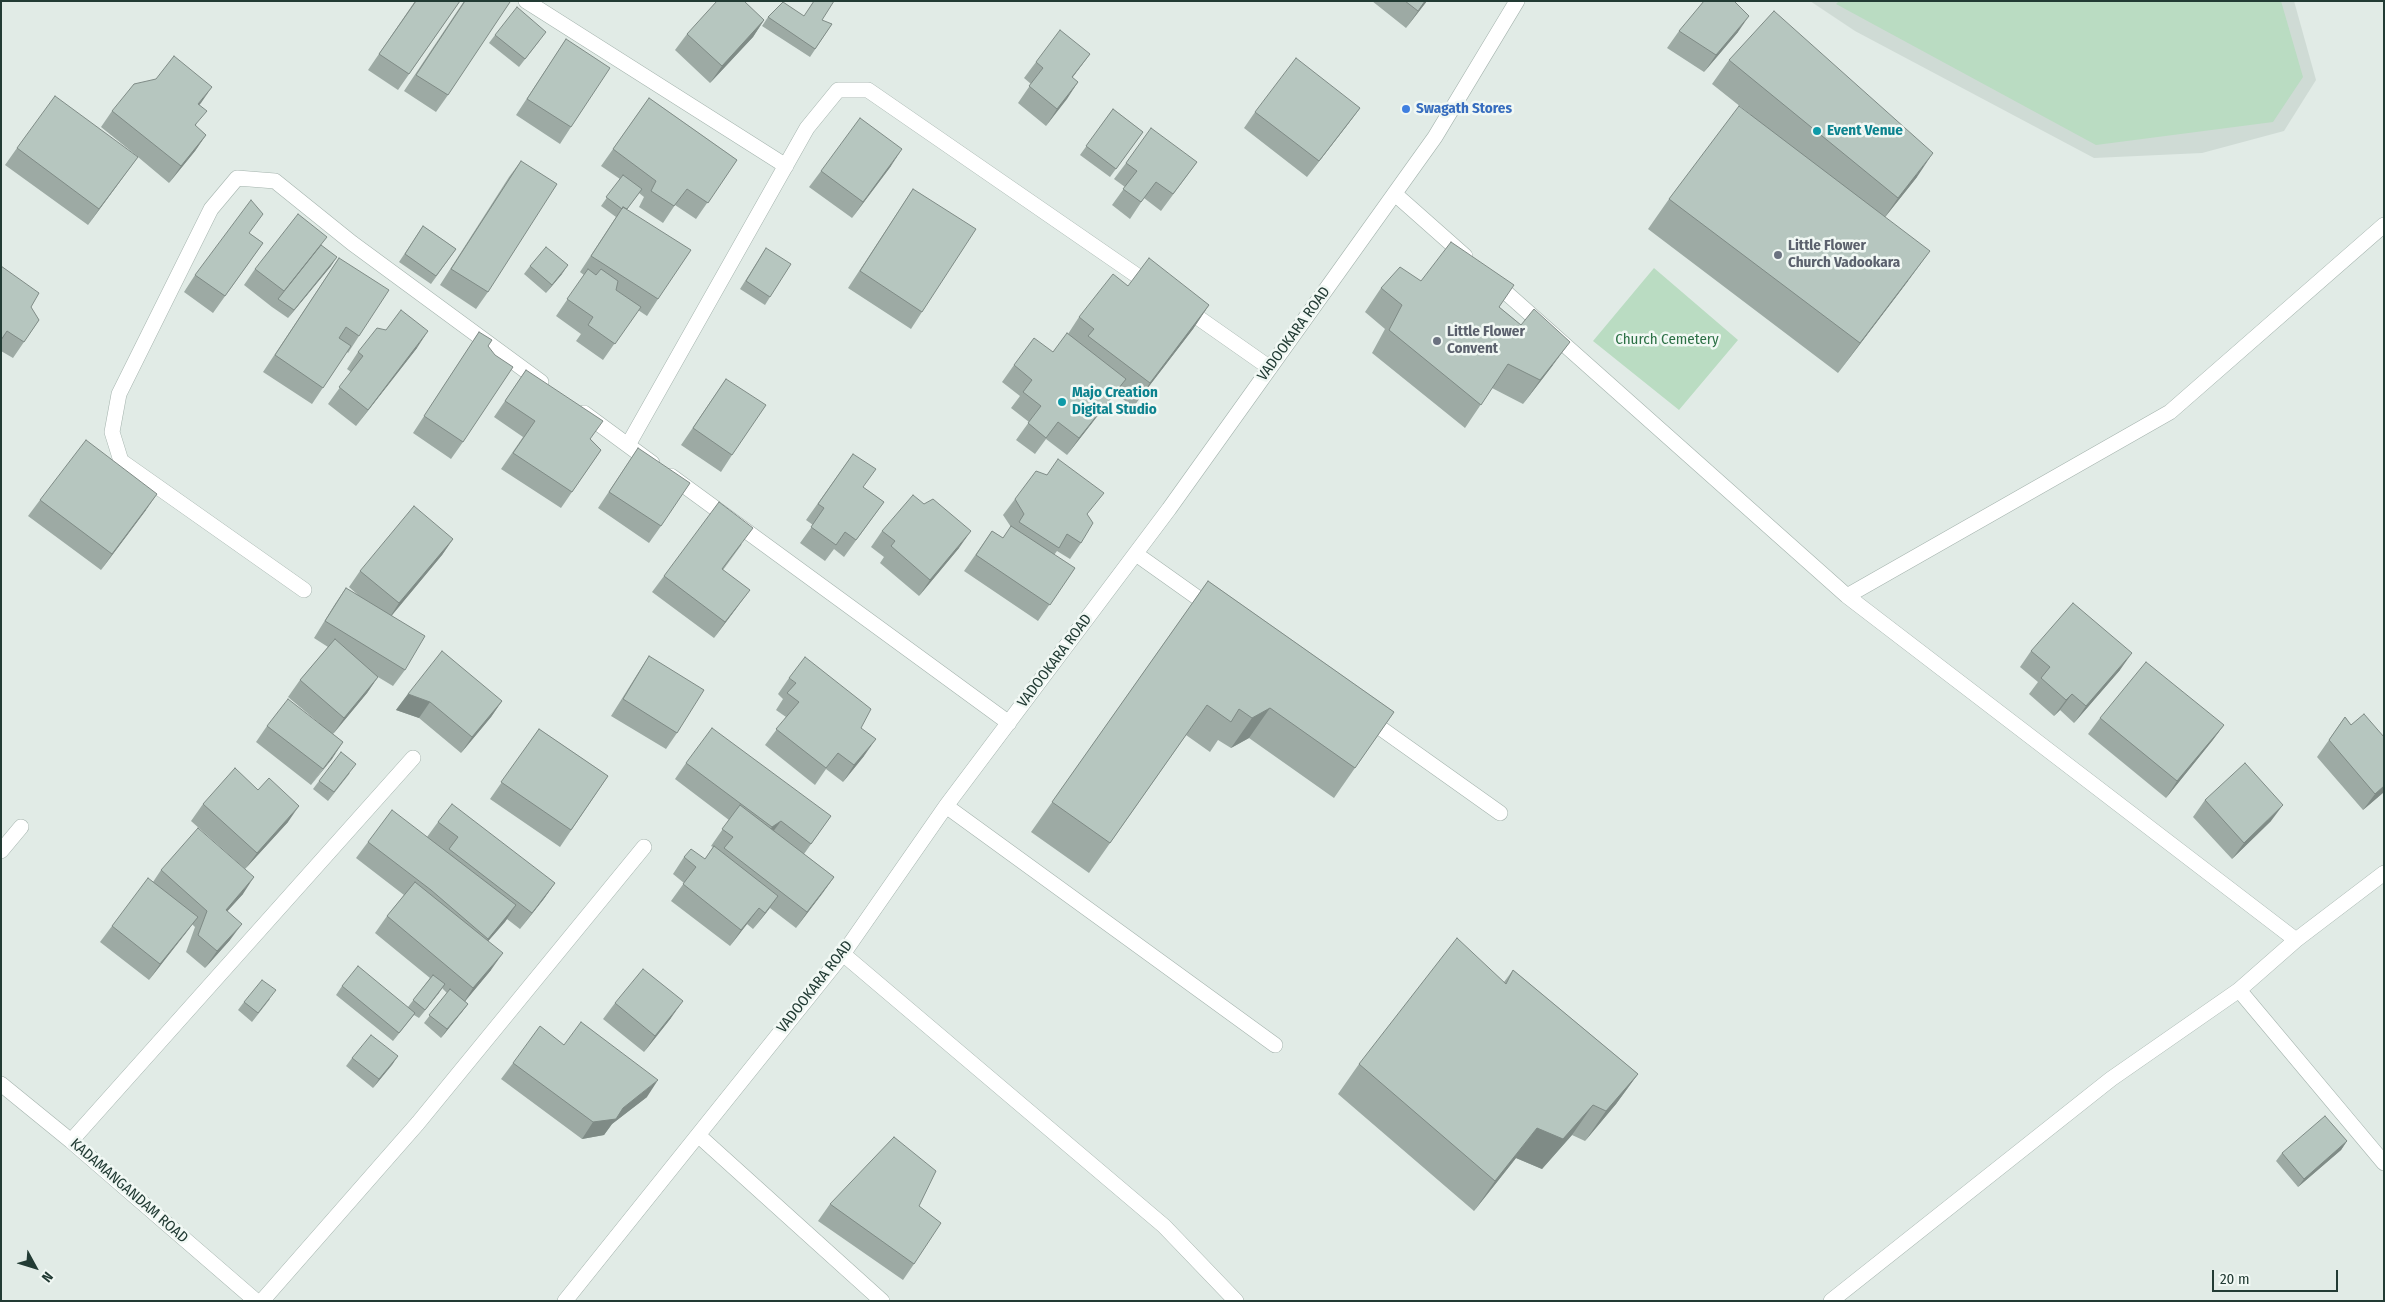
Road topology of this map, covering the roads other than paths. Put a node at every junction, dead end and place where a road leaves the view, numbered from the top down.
1 (526, 1) edge
2 (1517, 1) edge
3 (786, 166) junction
4 (1395, 194) junction
5 (2384, 225) edge
6 (1270, 368) junction
7 (557, 393) edge
8 (573, 405) edge
9 (628, 445) junction
10 (1136, 554) junction
11 (304, 590) dead end
12 (1847, 596) junction
13 (1225, 617) edge
14 (1354, 709) edge
15 (1009, 722) junction
16 (413, 758) dead end
17 (946, 806) junction
18 (1500, 813) dead end
19 (21, 827) dead end
20 (644, 848) dead end
21 (1, 850) edge
22 (2384, 873) edge
23 (2296, 940) junction
24 (843, 954) junction
25 (2239, 990) junction
26 (1275, 1045) dead end
27 (1, 1084) edge
28 (698, 1135) junction
29 (71, 1141) junction
30 (2384, 1163) edge
31 (256, 1301) edge
32 (262, 1301) edge
33 (565, 1301) edge
34 (882, 1301) edge
35 (1236, 1301) edge
36 (1831, 1301) edge

1 - 3 street
2 - 4 street, VADOOKARA ROAD
3 - 6 street
3 - 9 street
4 - 6 street, VADOOKARA ROAD
4 - 12 street
5 - 12 street
6 - 10 street, VADOOKARA ROAD
7 - 11 street
8 - 9 street
9 - 15 street
10 - 13 street
10 - 15 street, VADOOKARA ROAD
12 - 23 street
14 - 18 street
15 - 17 street, VADOOKARA ROAD
16 - 29 street
17 - 24 street, VADOOKARA ROAD
17 - 26 street
19 - 21 street
20 - 32 street
22 - 23 street
23 - 25 street
24 - 28 street, VADOOKARA ROAD
24 - 35 street
25 - 30 street
25 - 36 street
27 - 29 street, KADAMANGANDAM ROAD
28 - 33 street, VADOOKARA ROAD
28 - 34 street
29 - 31 street, KADAMANGANDAM ROAD

